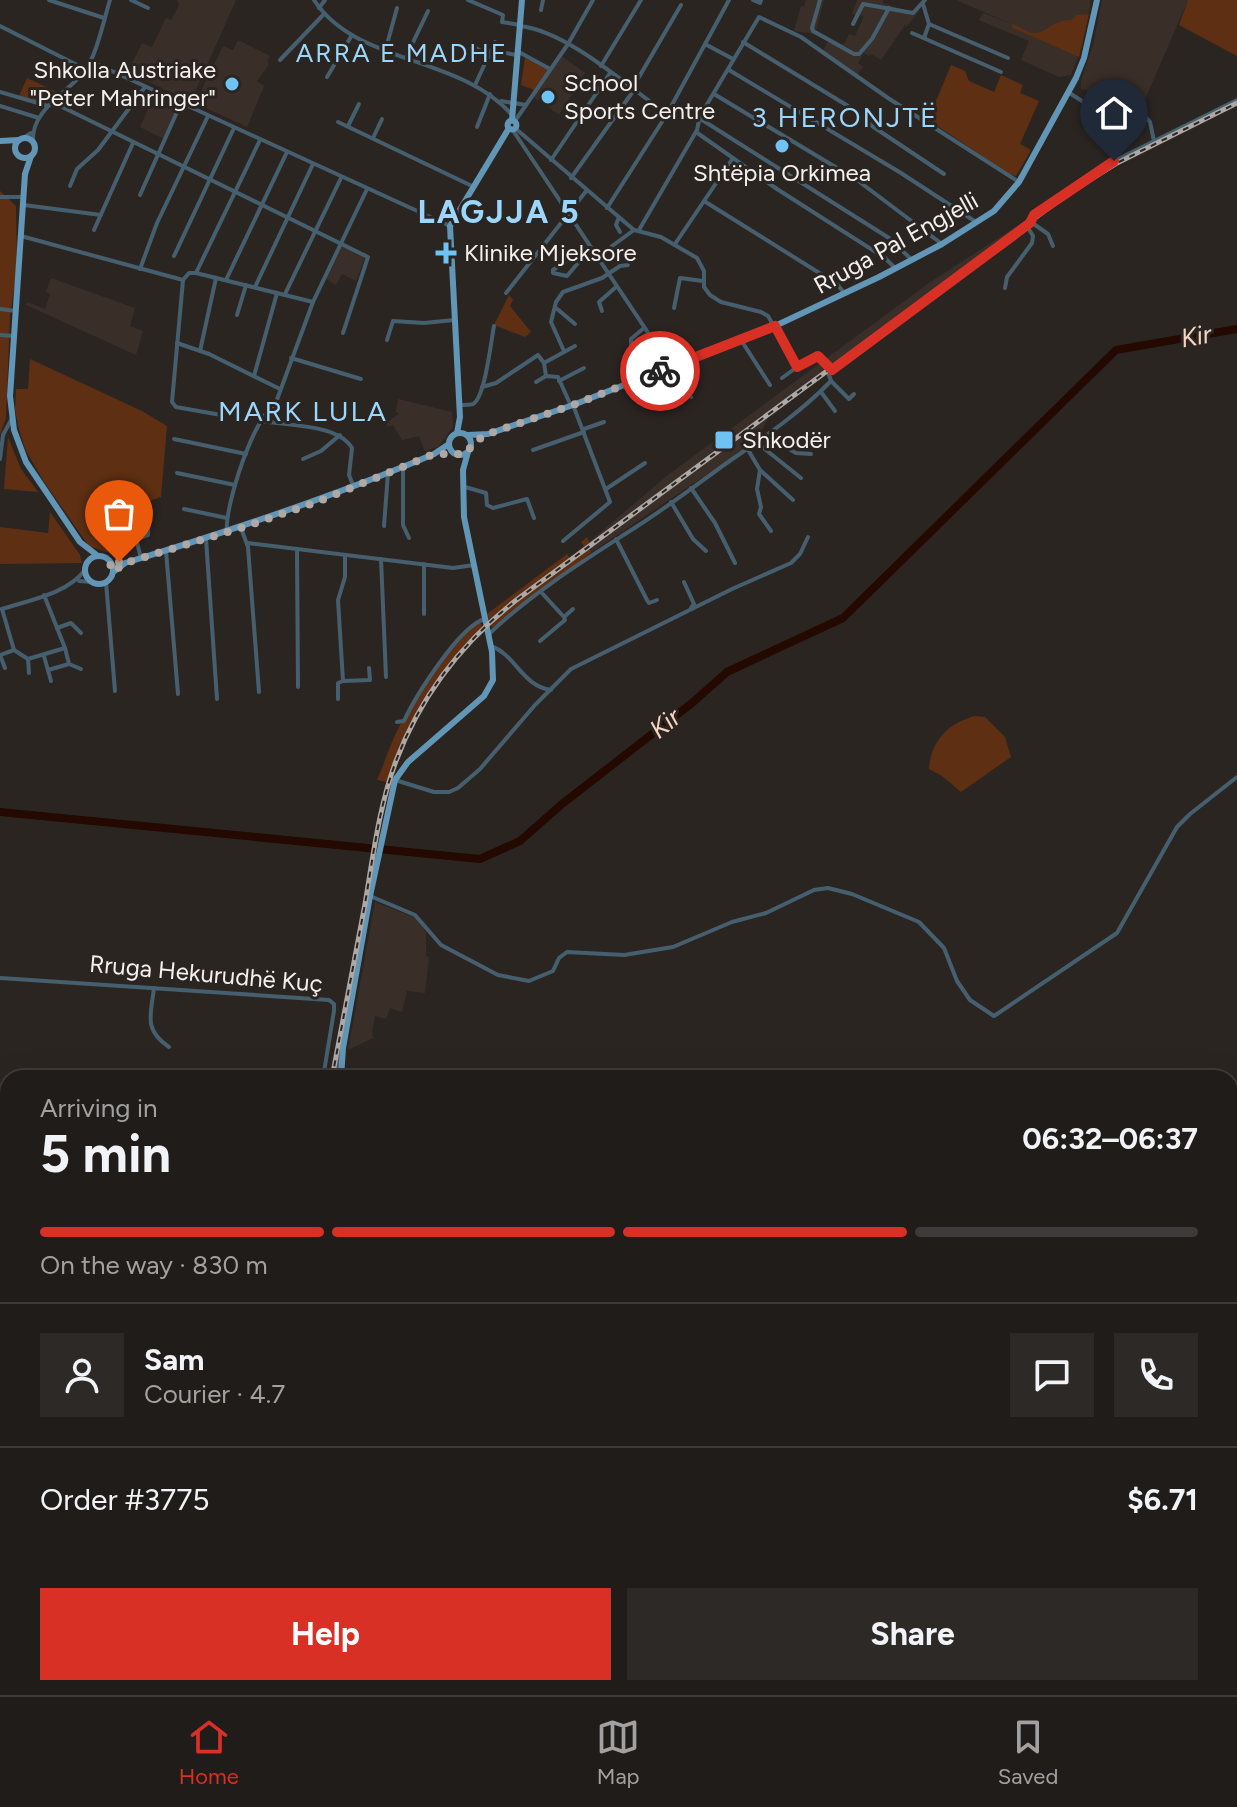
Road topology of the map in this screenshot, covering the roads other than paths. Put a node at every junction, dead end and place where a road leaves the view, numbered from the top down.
1 (49, 0) edge
2 (110, 0) edge
3 (131, 0) edge
4 (314, 0) edge
5 (325, 0) edge
6 (468, 0) edge
7 (522, 0) edge
8 (543, 0) edge
9 (593, 0) edge
10 (641, 0) edge
11 (729, 0) edge
12 (753, 0) edge
13 (820, 0) edge
14 (1097, 0) edge
15 (761, 2) edge
16 (924, 2) edge
17 (681, 5) dead end
18 (148, 8) dead end
19 (319, 8) junction
20 (397, 8) dead end
21 (889, 8) junction
22 (541, 10) dead end
23 (428, 11) dead end
24 (324, 14) junction
25 (104, 18) junction
26 (853, 24) dead end
27 (929, 24) junction
28 (520, 25) junction
29 (0, 26) edge
30 (912, 33) dead end
31 (352, 35) junction
32 (924, 38) junction
33 (495, 42) dead end
34 (743, 42) junction
35 (568, 44) junction
36 (705, 44) junction
37 (476, 48) dead end
38 (386, 49) junction
39 (493, 51) junction
40 (517, 53) junction
41 (406, 57) junction
42 (490, 57) junction
43 (1008, 58) dead end
44 (733, 59) junction
45 (280, 60) dead end
46 (90, 61) junction
47 (601, 66) junction
48 (551, 69) junction
49 (87, 70) junction
50 (729, 70) junction
51 (1001, 72) dead end
52 (610, 73) junction
53 (327, 77) dead end
54 (475, 85) junction
55 (145, 87) junction
56 (633, 90) junction
57 (0, 92) edge
58 (1068, 92) junction
59 (490, 94) junction
60 (714, 94) junction
61 (1237, 100) edge
62 (499, 101) junction
63 (181, 103) junction
64 (512, 103) junction
65 (50, 104) junction
66 (359, 104) dead end
67 (526, 105) junction
68 (0, 106) edge
69 (667, 114) junction
70 (208, 116) junction
71 (39, 118) junction
72 (699, 118) junction
73 (382, 119) dead end
74 (338, 122) dead end
75 (512, 124) junction
76 (348, 126) junction
77 (477, 127) dead end
78 (234, 128) junction
79 (33, 131) junction
80 (111, 132) junction
81 (696, 132) junction
82 (373, 138) junction
83 (21, 139) junction
84 (260, 140) junction
85 (1154, 141) junction
86 (2, 142) edge
87 (33, 142) junction
88 (133, 143) junction
89 (287, 152) junction
90 (18, 154) junction
91 (158, 155) junction
92 (31, 156) junction
93 (733, 158) junction
94 (551, 160) junction
95 (313, 164) junction
96 (184, 167) junction
97 (25, 174) junction
98 (944, 174) dead end
99 (341, 178) junction
100 (571, 178) junction
101 (208, 179) junction
102 (1019, 182) junction
103 (70, 186) dead end
104 (473, 187) junction
105 (367, 189) junction
106 (587, 190) junction
107 (234, 191) junction
108 (140, 195) dead end
109 (0, 197) edge
110 (23, 201) junction
111 (704, 201) junction
112 (261, 204) junction
113 (607, 208) junction
114 (101, 215) junction
115 (568, 215) junction
116 (288, 217) junction
117 (619, 217) junction
118 (977, 223) junction
119 (1029, 224) junction
120 (450, 226) junction
121 (94, 230) dead end
122 (316, 230) junction
123 (636, 230) junction
124 (620, 232) dead end
125 (21, 236) junction
126 (341, 242) junction
127 (675, 244) junction
128 (942, 244) junction
129 (1053, 246) dead end
130 (593, 251) junction
131 (174, 256) dead end
132 (583, 257) junction
133 (597, 257) junction
134 (912, 260) junction
135 (628, 265) dead end
136 (140, 269) junction
137 (895, 269) junction
138 (196, 273) junction
139 (608, 274) junction
140 (216, 278) junction
141 (183, 280) junction
142 (226, 280) junction
143 (704, 281) junction
144 (246, 285) junction
145 (255, 287) junction
146 (617, 287) junction
147 (1005, 288) dead end
148 (277, 292) junction
149 (506, 293) dead end
150 (285, 294) junction
151 (845, 294) junction
152 (313, 302) junction
153 (555, 306) junction
154 (674, 308) dead end
155 (0, 309) edge
156 (16, 311) junction
157 (602, 311) dead end
158 (237, 315) dead end
159 (454, 320) junction
160 (575, 324) dead end
161 (494, 326) dead end
162 (775, 326) junction
163 (644, 328) junction
164 (343, 333) dead end
165 (0, 335) edge
166 (14, 336) junction
167 (387, 340) dead end
168 (741, 340) junction
169 (177, 343) junction
170 (575, 346) dead end
171 (635, 350) dead end
172 (200, 351) junction
173 (564, 351) junction
174 (291, 358) junction
175 (544, 363) junction
176 (670, 367) junction
177 (797, 367) junction
178 (584, 368) dead end
179 (832, 370) junction
180 (254, 376) junction
181 (546, 376) junction
182 (782, 378) dead end
183 (361, 379) dead end
184 (559, 381) junction
185 (831, 381) junction
186 (536, 382) dead end
187 (770, 385) dead end
188 (482, 387) junction
189 (280, 389) junction
190 (821, 392) junction
191 (854, 394) dead end
192 (691, 397) dead end
193 (459, 405) junction
194 (572, 405) junction
195 (835, 411) dead end
196 (221, 415) dead end
197 (460, 417) junction
198 (12, 420) junction
199 (262, 421) junction
200 (604, 422) dead end
201 (583, 430) junction
202 (457, 433) junction
203 (488, 434) junction
204 (340, 435) junction
205 (467, 435) junction
206 (766, 435) junction
207 (174, 439) dead end
208 (756, 442) junction
209 (449, 444) junction
210 (747, 448) junction
211 (470, 449) junction
212 (533, 450) dead end
213 (246, 454) junction
214 (434, 454) junction
215 (456, 454) junction
216 (811, 454) dead end
217 (0, 459) edge
218 (303, 459) dead end
219 (645, 463) dead end
220 (403, 467) junction
221 (463, 470) junction
222 (760, 470) junction
223 (177, 473) dead end
224 (388, 473) junction
225 (801, 478) dead end
226 (235, 485) junction
227 (463, 487) junction
228 (354, 488) junction
229 (691, 488) junction
230 (606, 489) junction
231 (793, 500) dead end
232 (671, 502) junction
233 (184, 509) dead end
234 (227, 518) junction
235 (534, 518) dead end
236 (384, 526) dead end
237 (241, 528) junction
238 (771, 531) dead end
239 (227, 532) junction
240 (808, 537) dead end
241 (409, 538) dead end
242 (136, 539) junction
243 (206, 539) junction
244 (616, 539) junction
245 (563, 541) dead end
246 (247, 543) junction
247 (83, 545) junction
248 (297, 549) junction
249 (166, 551) junction
250 (706, 551) dead end
251 (345, 555) junction
252 (98, 556) junction
253 (141, 558) junction
254 (381, 559) junction
255 (109, 561) junction
256 (125, 563) junction
257 (735, 563) dead end
258 (424, 564) junction
259 (474, 565) junction
260 (86, 568) junction
261 (113, 572) junction
262 (76, 582) junction
263 (92, 582) junction
264 (106, 582) junction
265 (684, 582) dead end
266 (540, 591) junction
267 (44, 595) junction
268 (657, 600) dead end
269 (573, 609) dead end
270 (1, 610) edge
271 (689, 610) junction
272 (424, 614) dead end
273 (564, 617) junction
274 (485, 619) junction
275 (57, 628) junction
276 (81, 633) dead end
277 (488, 635) junction
278 (540, 641) dead end
279 (491, 646) junction
280 (65, 648) junction
281 (14, 650) junction
282 (44, 656) junction
283 (28, 659) junction
284 (69, 664) junction
285 (5, 668) dead end
286 (369, 668) dead end
287 (81, 669) dead end
288 (48, 670) junction
289 (29, 673) dead end
290 (386, 677) dead end
291 (51, 681) dead end
292 (343, 681) junction
293 (298, 687) dead end
294 (551, 690) junction
295 (115, 691) dead end
296 (259, 692) dead end
297 (178, 694) dead end
298 (217, 699) dead end
299 (338, 699) dead end
300 (397, 722) dead end
301 (1237, 777) edge
302 (395, 782) junction
303 (370, 896) junction
304 (0, 978) edge
305 (154, 988) junction
306 (169, 1047) dead end
307 (324, 1070) edge
308 (339, 1070) edge

1 - 25 street
2 - 25 street
3 - 18 street
4 - 19 street
5 - 19 street
6 - 28 street
7 - 28 main road
8 - 22 street
9 - 35 street
10 - 47 street
11 - 36 street
12 - 15 street
13 - 21 street
14 - 58 main road, Rruga Pal Engjelli
16 - 21 street
16 - 27 street
17 - 56 street
19 - 24 street
20 - 38 street
21 - 26 street
23 - 41 street
24 - 31 street
24 - 45 street
25 - 46 street
27 - 32 street
27 - 43 street
28 - 35 street
28 - 40 main road
29 - 49 street
30 - 32 street
31 - 38 street
31 - 53 street
32 - 51 street
33 - 39 street
34 - 44 street
34 - 98 street
34 - 102 street
35 - 47 street
35 - 48 street
36 - 44 street
36 - 69 street
37 - 42 street
38 - 41 street
39 - 40 street
39 - 42 street
40 - 48 street
40 - 64 main road
41 - 54 street
42 - 54 street
44 - 50 street
46 - 49 street
46 - 55 street
47 - 52 street
48 - 67 street
49 - 65 street
50 - 60 street
50 - 118 street
52 - 56 street
52 - 94 street
54 - 59 street
55 - 63 street
55 - 80 street
56 - 69 street
56 - 100 street
57 - 65 street
58 - 85 street
58 - 102 main road, Rruga Pal Engjelli
59 - 62 street
59 - 77 street
60 - 72 street
60 - 128 street
61 - 85 street
62 - 64 street
62 - 75 street
63 - 70 street
63 - 91 street
64 - 67 street
64 - 75 main road
65 - 71 street
65 - 80 street
66 - 76 street
67 - 75 street
68 - 71 street
69 - 113 street
70 - 78 street
70 - 96 street
71 - 79 street
72 - 81 street
72 - 134 street
73 - 82 street
74 - 76 street
75 - 94 street
75 - 104 main road
75 - 115 street
76 - 82 street
78 - 84 street
78 - 101 street
79 - 83 street
79 - 87 street
80 - 88 street
80 - 103 street
81 - 93 street
81 - 123 street
82 - 104 street
83 - 86 main road
83 - 87 main road
83 - 90 main road
84 - 89 street
84 - 107 street
85 - 119 street
86 - 90 main road
87 - 92 main road
88 - 91 street
88 - 114 street
89 - 95 street
89 - 112 street
90 - 92 main road
90 - 97 main road
91 - 96 street
91 - 108 street
92 - 97 main road
93 - 111 street
93 - 137 street
94 - 100 street
95 - 99 street
95 - 116 street
96 - 101 street
96 - 136 street
97 - 110 main road
99 - 105 street
99 - 122 street
100 - 106 street
101 - 107 street
101 - 131 street
102 - 118 main road, Rruga Pal Engjelli
104 - 120 main road
105 - 120 street
105 - 126 street
106 - 113 street
106 - 115 street
107 - 112 street
107 - 138 street
109 - 110 street
110 - 114 street
110 - 125 main road
111 - 127 street
111 - 151 street
112 - 116 street
112 - 142 street
113 - 117 street
114 - 121 street
115 - 130 street
115 - 149 street
116 - 122 street
116 - 145 street
117 - 123 street
117 - 124 street
118 - 128 main road, Rruga Pal Engjelli
119 - 129 street
119 - 147 street
119 - 179 street
120 - 159 main road
122 - 126 street
122 - 150 street
123 - 127 street
123 - 133 street
125 - 136 street
125 - 156 main road
126 - 152 street
126 - 164 street
127 - 143 street
128 - 134 main road, Rruga Pal Engjelli
130 - 132 street
130 - 133 street
132 - 132 street
133 - 139 street
134 - 137 main road, Rruga Pal Engjelli
135 - 139 street
136 - 141 street
137 - 151 main road, Rruga Pal Engjelli
138 - 140 street
138 - 141 street
139 - 146 street
139 - 153 street
140 - 142 street
140 - 172 street
141 - 169 street
142 - 144 street
143 - 154 street
143 - 162 street
144 - 145 street
144 - 158 street
145 - 148 street
146 - 157 street
146 - 163 street
148 - 150 street
148 - 180 street
150 - 152 street
151 - 162 main road, Rruga Pal Engjelli
152 - 174 street
153 - 160 street
153 - 173 street
155 - 156 street
156 - 166 main road
159 - 167 street
159 - 193 main road
161 - 188 street
162 - 168 main road, Rruga Pal Engjelli
162 - 177 street
163 - 171 street
163 - 176 street
165 - 166 street
166 - 198 main road
168 - 176 main road, Rruga Pal Engjelli
168 - 187 street
169 - 172 street
169 - 196 street
170 - 173 street
172 - 180 street
173 - 175 street
174 - 183 street
174 - 189 street
175 - 181 street
175 - 188 street
176 - 192 street
176 - 194 main road, Rruga Pal Engjelli
177 - 179 street
177 - 182 street
178 - 184 street
179 - 185 street
180 - 189 street
181 - 184 street
181 - 186 street
184 - 194 street
185 - 190 street
185 - 191 street
188 - 193 street
189 - 199 street
190 - 195 street
190 - 206 street
193 - 197 main road
194 - 201 street
194 - 203 main road, Rruga Pal Engjelli
197 - 202 main road
197 - 205 main road
198 - 217 street
198 - 247 main road
199 - 204 street
199 - 213 street
200 - 201 street
201 - 212 street
201 - 230 street
202 - 205 main road
202 - 209 main road
203 - 205 main road
203 - 211 main road
204 - 218 street
204 - 228 street
205 - 211 main road
206 - 208 street
206 - 216 street
207 - 213 street
208 - 210 street
208 - 225 street
209 - 214 main road
209 - 215 main road
210 - 222 street
210 - 229 street
211 - 215 main road
211 - 221 main road
213 - 226 street
214 - 215 main road
214 - 220 main road
215 - 221 main road
219 - 230 street
220 - 224 main road
220 - 241 street
221 - 227 main road
222 - 231 street
222 - 238 street
223 - 226 street
224 - 228 main road
224 - 236 street
226 - 234 street
227 - 235 street
227 - 259 main road
228 - 237 main road
229 - 232 street
229 - 257 street
230 - 245 street
232 - 244 street
232 - 250 street
233 - 234 street
234 - 239 street
237 - 239 main road
237 - 246 street
239 - 243 main road
240 - 271 street
242 - 242 street
242 - 253 street
243 - 249 main road
243 - 298 street
244 - 266 street
244 - 268 street
246 - 248 street
246 - 296 street
247 - 252 main road
247 - 260 main road
248 - 251 street
248 - 293 street
249 - 253 main road
249 - 297 street
251 - 254 street
251 - 292 street
252 - 255 main road
252 - 260 main road
253 - 256 main road
254 - 258 street
254 - 290 street
255 - 256 main road
255 - 261 main road
256 - 261 main road
258 - 259 street
258 - 272 street
259 - 274 main road
260 - 262 street
260 - 263 main road
261 - 264 main road
262 - 263 street
262 - 267 street
263 - 264 main road
264 - 295 street
265 - 271 street
266 - 273 street
266 - 277 street
267 - 270 street
267 - 275 street
269 - 273 street
270 - 281 street
271 - 294 street
273 - 278 street
274 - 277 main road
274 - 300 street
275 - 276 street
275 - 280 street
277 - 279 main road
279 - 294 street
279 - 302 main road
280 - 282 street
280 - 284 street
281 - 283 street
281 - 285 street
282 - 283 street
282 - 288 street
283 - 289 street
284 - 287 street
284 - 288 street
286 - 292 street
288 - 291 street
292 - 299 street
294 - 302 street
301 - 303 street
302 - 303 main road
303 - 308 main road
304 - 305 street, Rruga Hekurudhë Kuç
305 - 306 street
305 - 307 street, Rruga Hekurudhë Kuç

